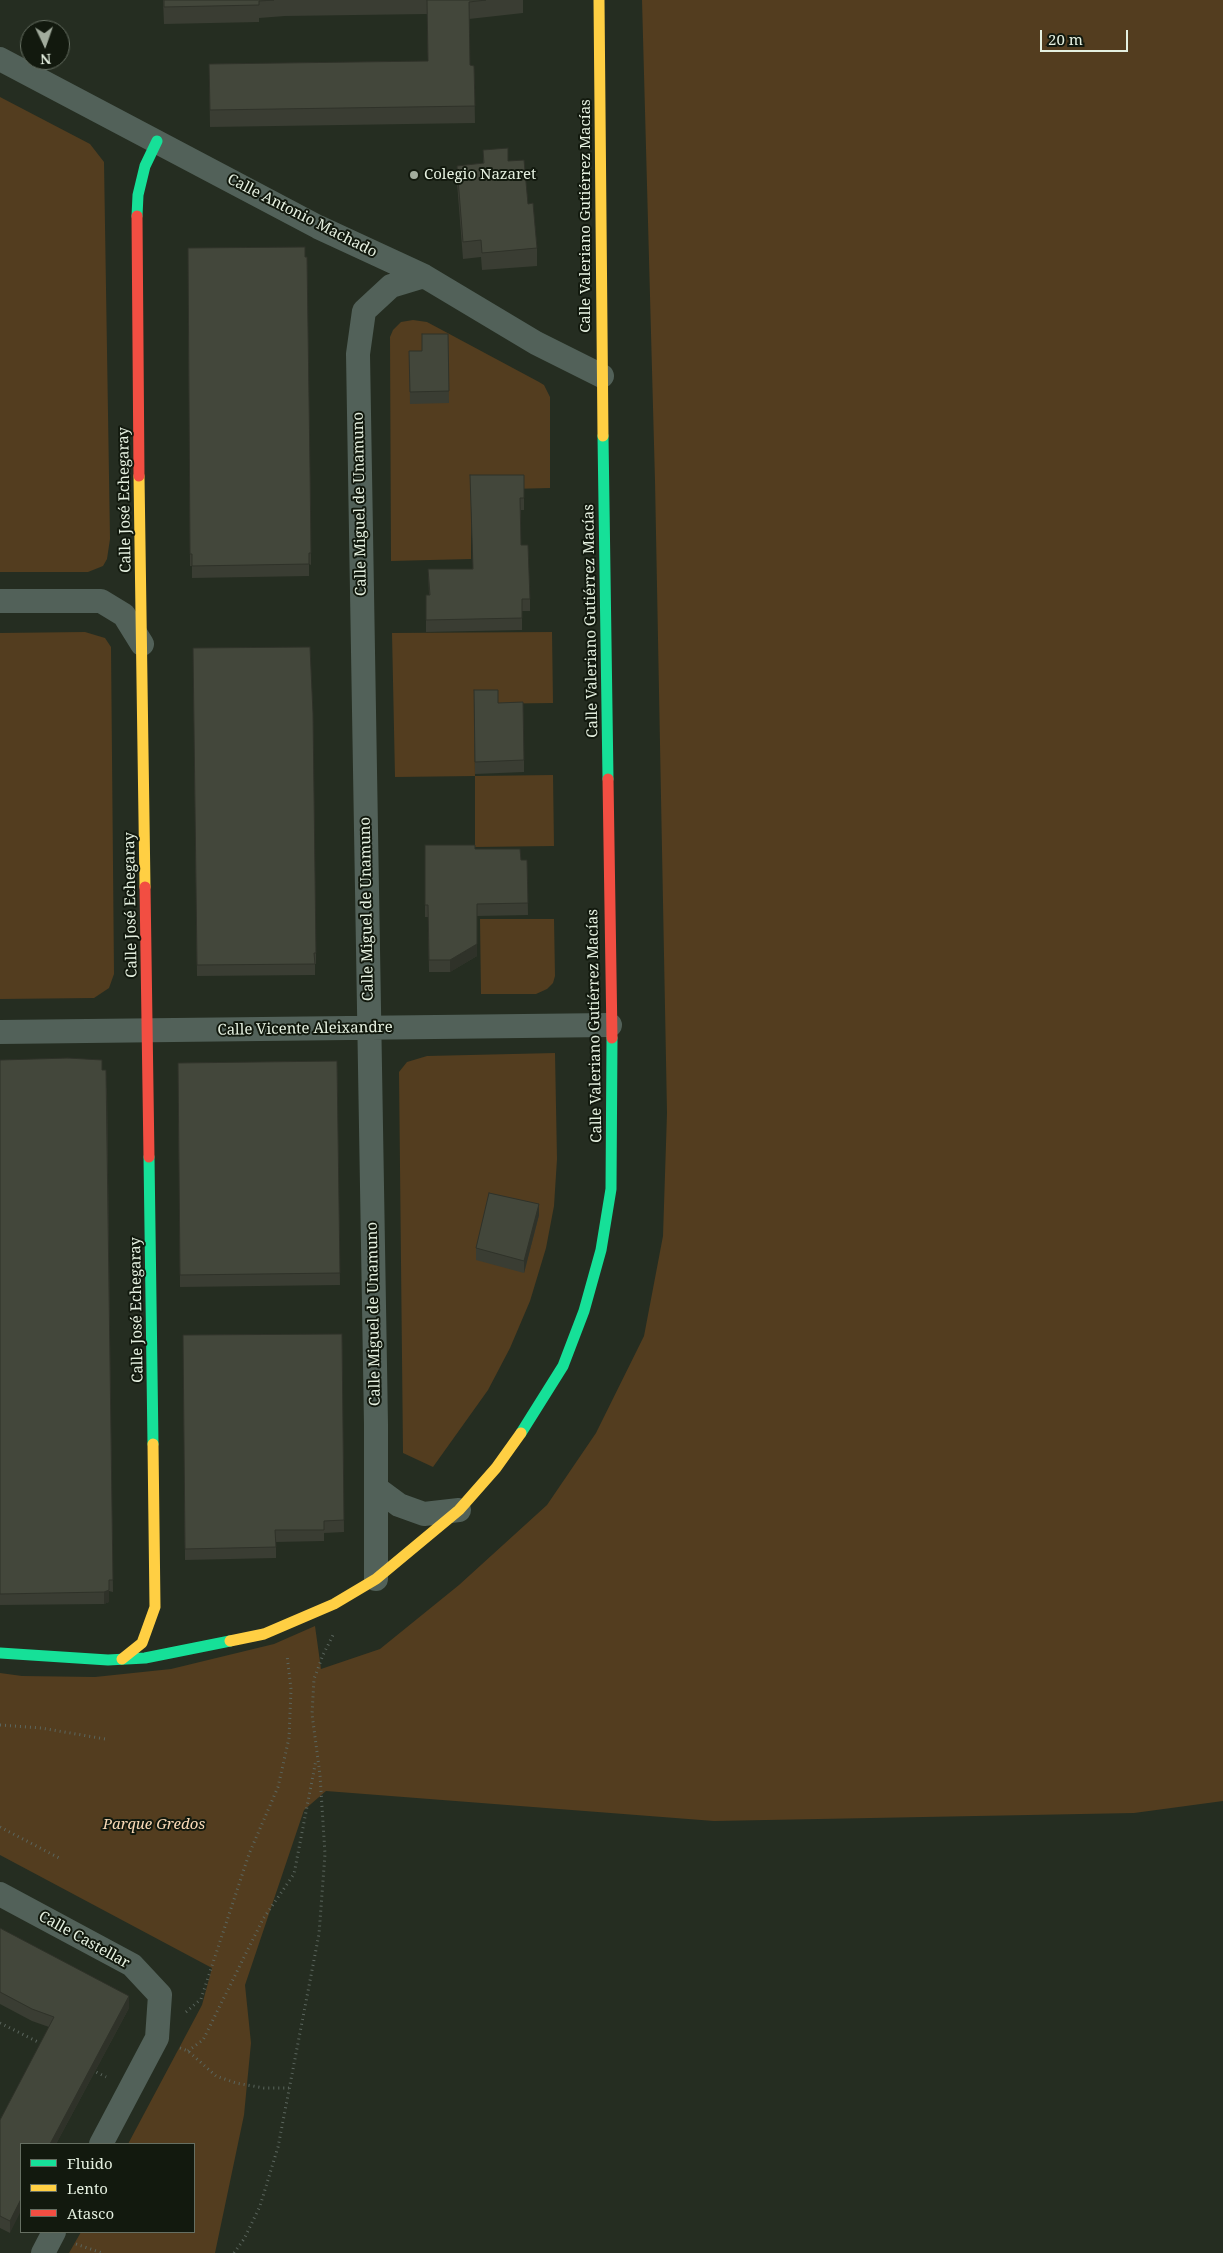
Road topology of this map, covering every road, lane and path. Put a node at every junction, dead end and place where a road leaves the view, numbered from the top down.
1 (599, 0) edge
2 (0, 59) edge
3 (157, 142) junction
4 (424, 276) junction
5 (602, 376) junction
6 (0, 601) edge
7 (142, 644) junction
8 (610, 1025) junction
9 (369, 1028) junction
10 (148, 1030) junction
11 (0, 1032) edge
12 (376, 1488) junction
13 (459, 1510) junction
14 (376, 1579) junction
15 (334, 1604) junction
16 (287, 1652) dead end
17 (0, 1653) edge
18 (122, 1660) junction
19 (0, 1725) edge
20 (104, 1739) dead end
21 (317, 1756) junction
22 (0, 1827) edge
23 (61, 1859) dead end
24 (0, 1894) edge
25 (0, 2023) edge
26 (157, 2038) junction
27 (52, 2050) edge
28 (188, 2051) junction
29 (86, 2067) edge
30 (289, 2088) junction
31 (130, 2090) junction
32 (102, 2143) edge
33 (53, 2233) edge
34 (43, 2253) edge
35 (234, 2253) edge

1 - 5 main road, Calle Valeriano Gutiérrez Macías
2 - 3 street, Calle Antonio Machado
3 - 4 street, Calle Antonio Machado
3 - 7 main road, Calle José Echegaray
4 - 5 street, Calle Antonio Machado
4 - 9 street, Calle Miguel de Unamuno
5 - 8 main road, Calle Valeriano Gutiérrez Macías
6 - 7 street
7 - 10 main road, Calle José Echegaray
8 - 9 street, Calle Vicente Aleixandre
8 - 13 main road, Calle Valeriano Gutiérrez Macías
9 - 10 street, Calle Vicente Aleixandre
9 - 12 street, Calle Miguel de Unamuno
10 - 11 street, Calle Vicente Aleixandre
10 - 18 main road, Calle José Echegaray
12 - 13 street
12 - 14 street, Calle Miguel de Unamuno
13 - 14 main road, Calle Valeriano Gutiérrez Macías
14 - 15 main road, Calle Valeriano Gutiérrez Macías
15 - 18 main road, Calle Valeriano Gutiérrez Macías
15 - 21 path
16 - 26 path
17 - 18 main road, Calle Valeriano Gutiérrez Macías
19 - 20 path
21 - 28 path
21 - 30 path
22 - 23 path
24 - 26 street, Calle Castellar
25 - 27 path
26 - 28 path
26 - 31 street
28 - 30 path
29 - 31 path
30 - 35 path
31 - 32 street
33 - 34 street

